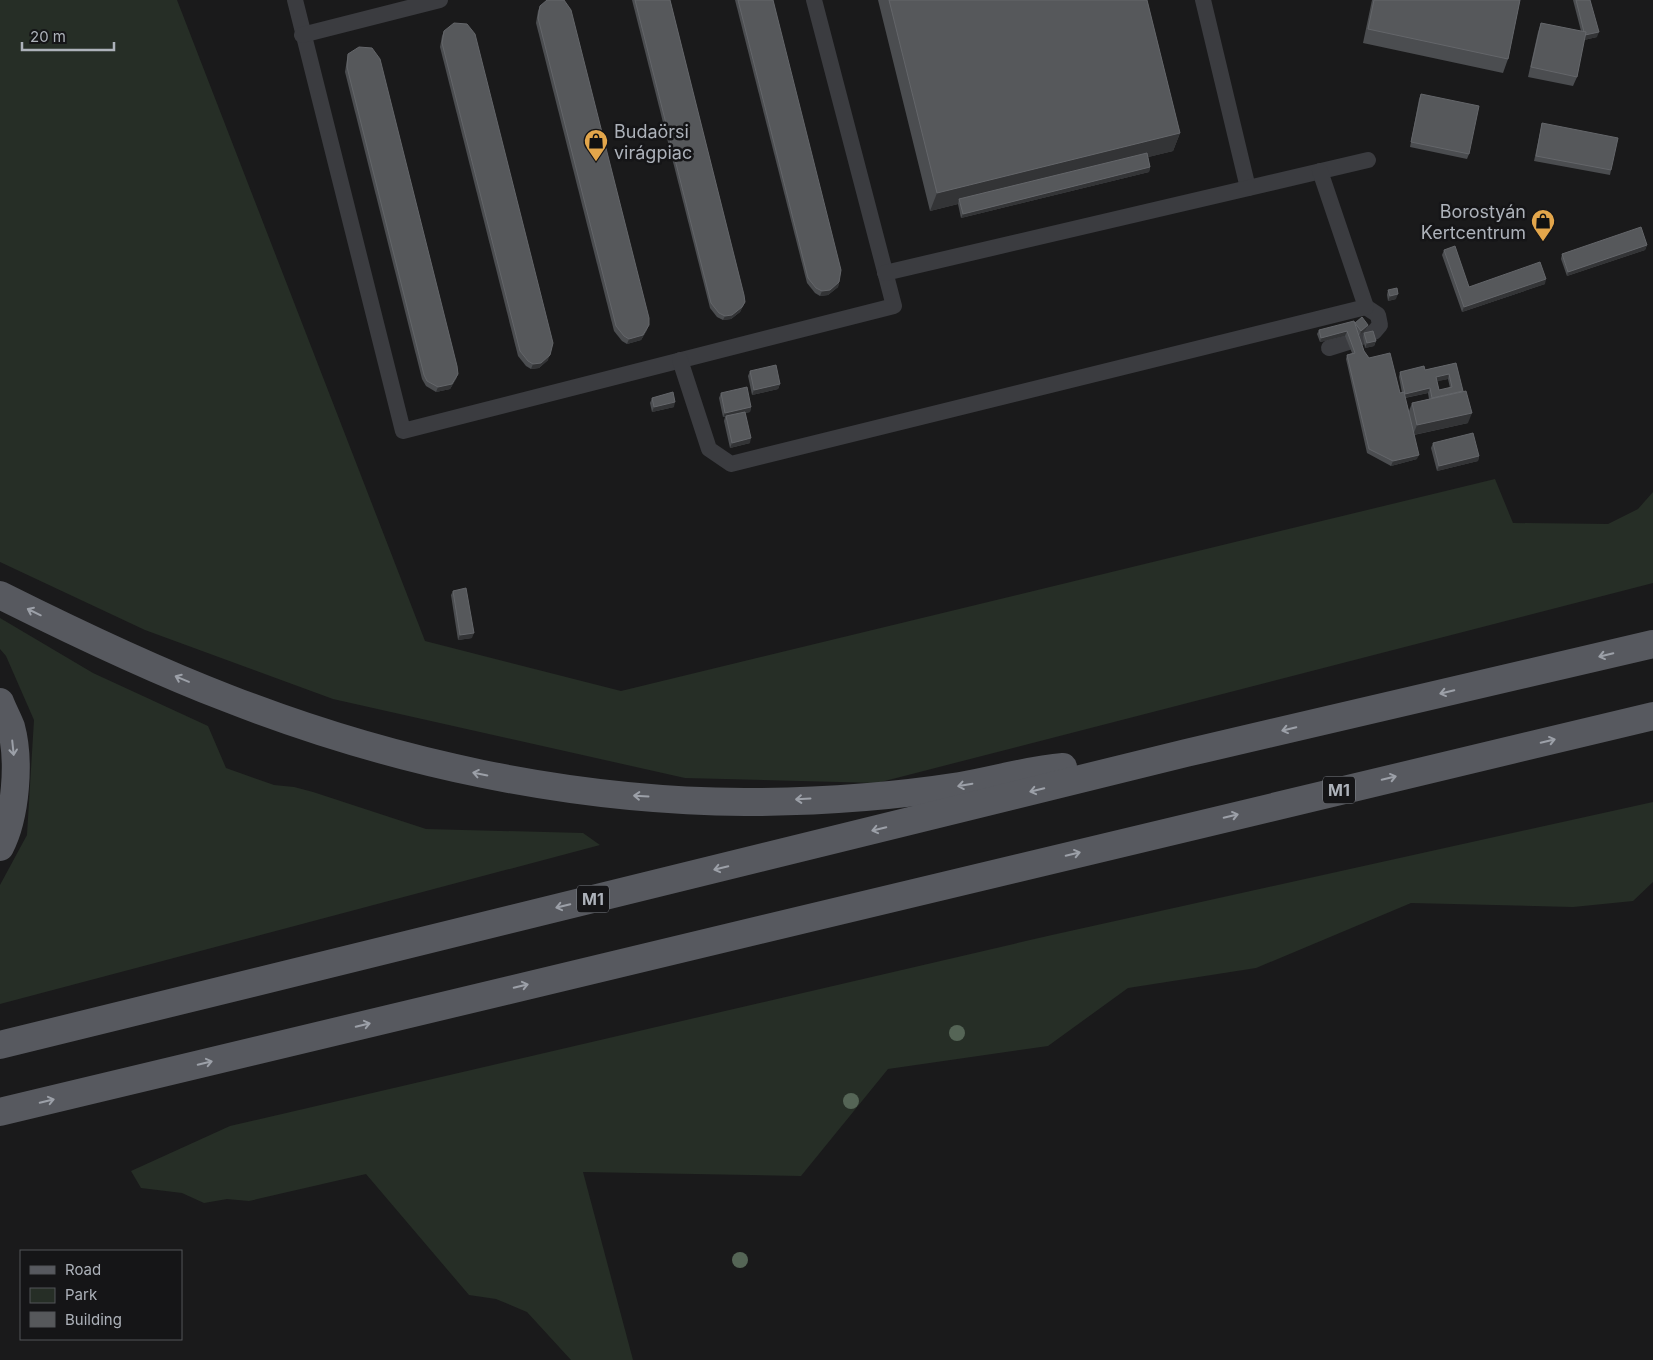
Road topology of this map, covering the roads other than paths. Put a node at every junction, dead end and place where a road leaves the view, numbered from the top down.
1 (295, 0) edge
2 (440, 0) edge
3 (814, 0) edge
4 (1203, 0) edge
5 (302, 35) junction
6 (1368, 160) dead end
7 (1320, 171) junction
8 (1248, 188) junction
9 (885, 273) junction
10 (1366, 307) junction
11 (1329, 348) dead end
12 (680, 360) junction
13 (0, 595) edge
14 (1653, 644) edge
15 (0, 702) edge
16 (1653, 716) edge
17 (1186, 754) junction
18 (0, 847) edge
19 (0, 1045) edge
20 (0, 1112) edge

1 - 5 lane
2 - 5 lane
3 - 9 lane
4 - 8 lane
5 - 12 lane
6 - 7 lane
7 - 8 lane
7 - 10 lane
8 - 9 lane
9 - 12 lane
10 - 11 lane
10 - 12 lane
17 -> 13 main road
14 -> 17 main road, M1
15 -> 18 main road
20 -> 16 main road, M1
17 -> 19 main road, M1

